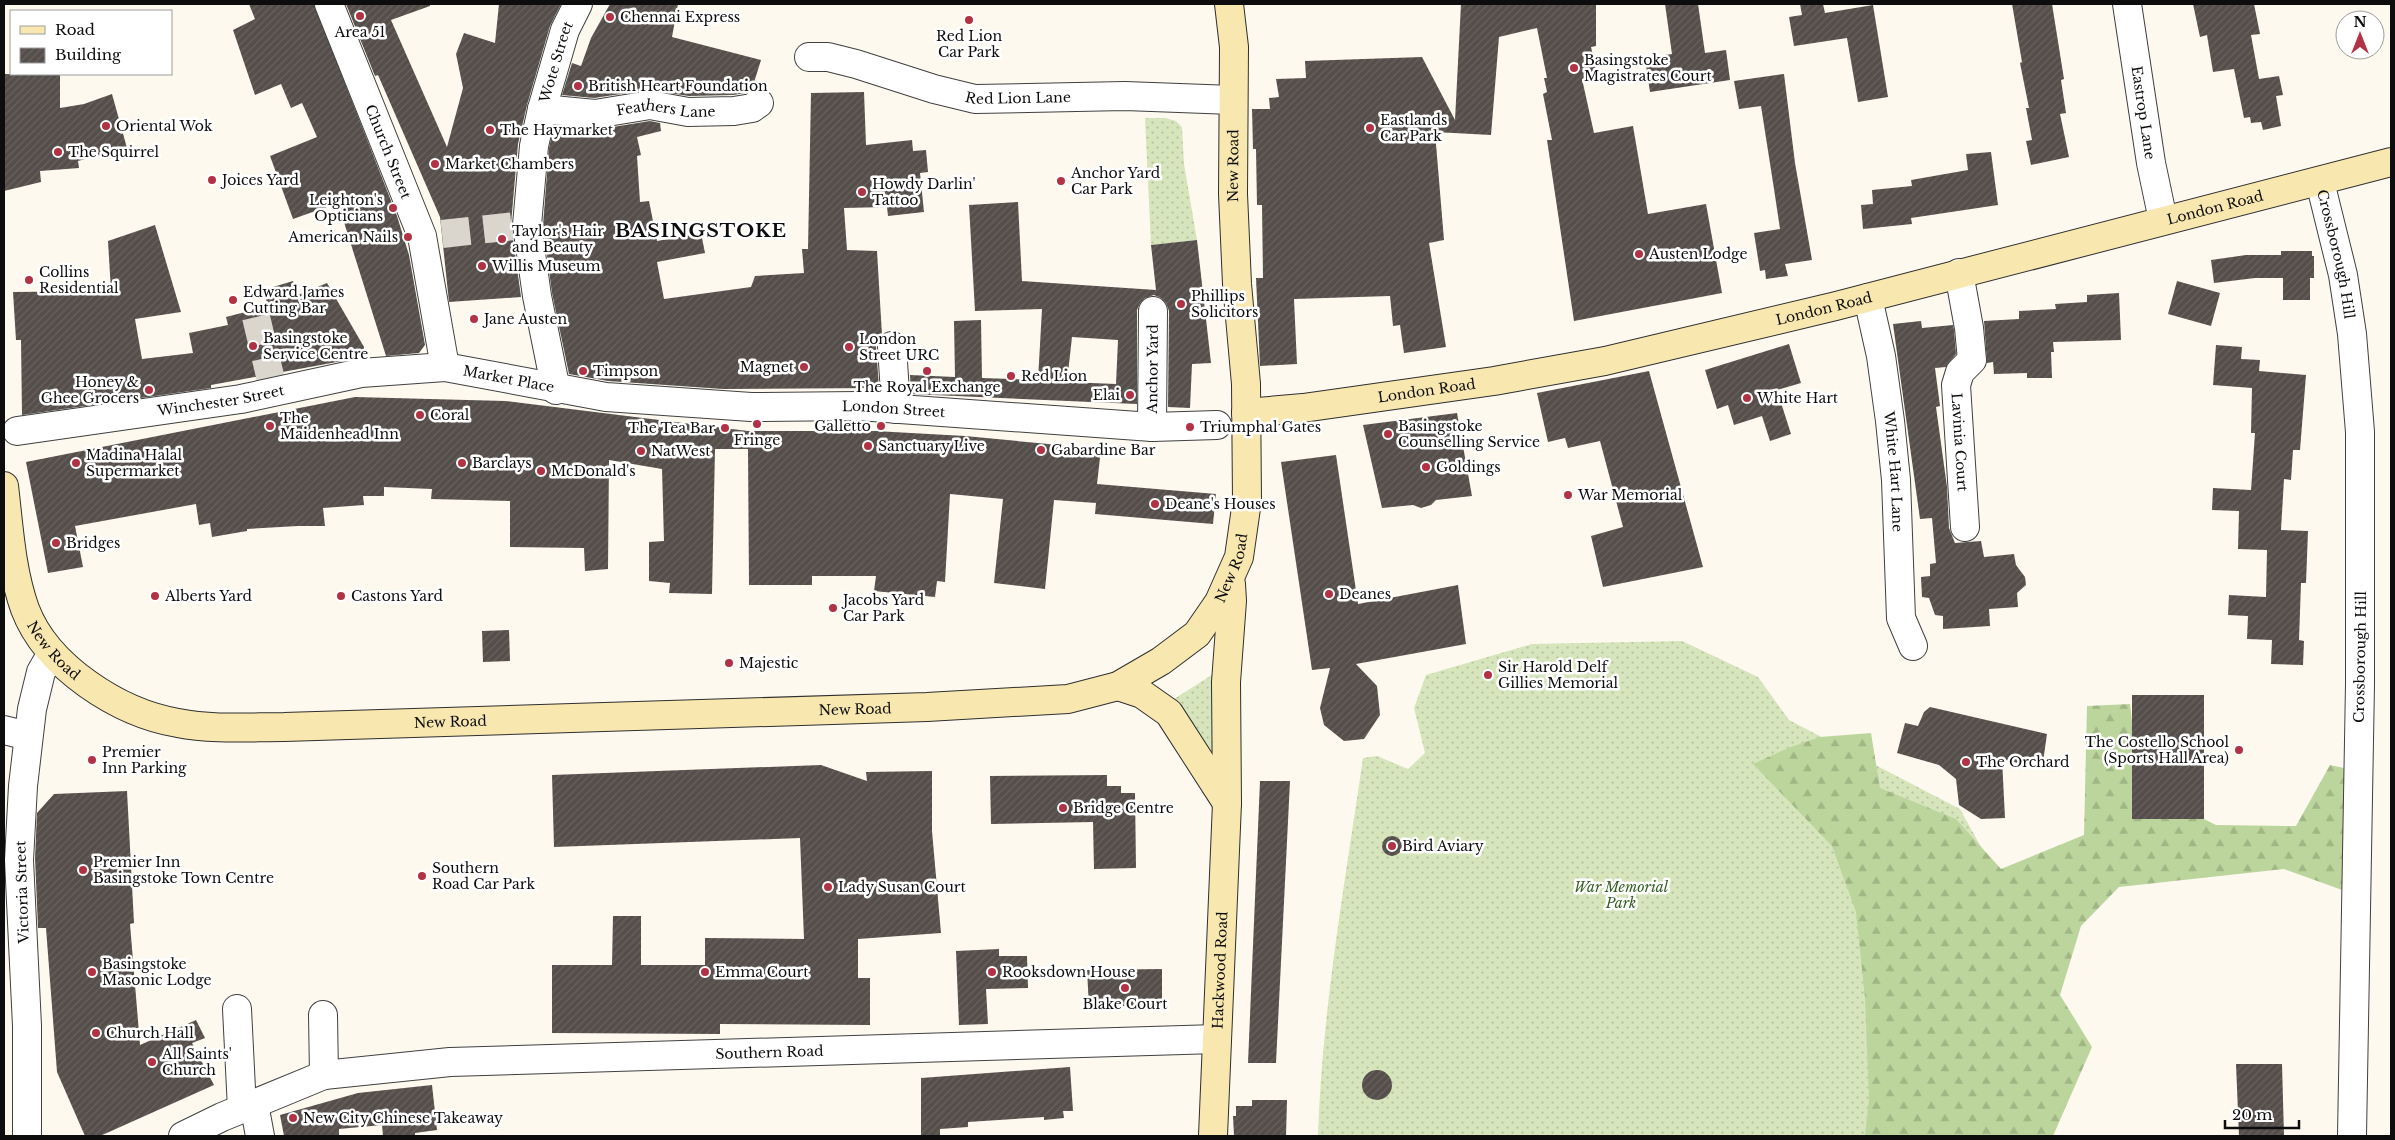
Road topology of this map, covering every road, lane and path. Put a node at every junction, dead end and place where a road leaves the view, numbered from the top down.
1 (329, 4) edge
2 (578, 4) edge
3 (1229, 4) edge
4 (2127, 4) edge
5 (810, 57) dead end
6 (1234, 100) junction
7 (759, 103) dead end
8 (542, 109) junction
9 (2391, 162) edge
10 (2320, 182) junction
11 (2163, 220) junction
12 (1959, 273) junction
13 (1868, 298) junction
14 (433, 303) joint
15 (1153, 311) dead end
16 (892, 346) dead end
17 (434, 368) junction
18 (563, 391) junction
19 (896, 408) junction
20 (1246, 413) junction
21 (1217, 425) dead end
22 (1152, 427) junction
23 (17, 431) dead end
24 (4, 486) edge
25 (1965, 527) dead end
26 (1230, 578) junction
27 (1913, 646) dead end
28 (52, 653) junction
29 (1118, 686) junction
30 (16, 733) edge
31 (1227, 803) junction
32 (237, 1009) dead end
33 (323, 1015) dead end
34 (1217, 1039) junction
35 (324, 1075) junction
36 (248, 1106) junction
37 (27, 1136) edge
38 (183, 1136) edge
39 (260, 1136) edge
40 (1213, 1136) edge
41 (2352, 1136) edge

1 - 14 street, Church Street
2 - 8 street, Wote Street
3 - 6 street, New Road
4 - 11 street, Eastrop Lane
5 - 6 street, Red Lion Lane
6 - 20 street, New Road
7 - 8 street, Feathers Lane
8 - 18 street, Wote Street
9 - 10 street, London Road
10 - 11 street, London Road
10 - 41 street, Crossborough Hill
11 - 12 street, London Road
12 - 13 street, London Road
12 - 25 street, Lavinia Court
13 - 20 street, London Road
13 - 27 street, White Hart Lane
14 - 17 street, Market Place
15 - 22 street, Anchor Yard
16 - 19 street
17 - 18 street, Market Place
17 - 23 street, Winchester Street
18 - 19 street, London Street
19 - 22 street, London Street
20 - 26 street, New Road
21 - 22 street, London Street
24 - 28 street, New Road
26 - 29 street, New Road
26 - 31 street, Hackwood Road
28 - 29 street, New Road
28 - 30 street, Victoria Street
29 - 31 street
30 - 37 street, Victoria Street
31 - 34 street, Hackwood Road
32 - 36 street
33 - 35 street
34 - 35 street, Southern Road
34 - 40 street, Hackwood Road
35 - 36 street, Southern Road
36 - 38 street, Southern Road
36 - 39 street

